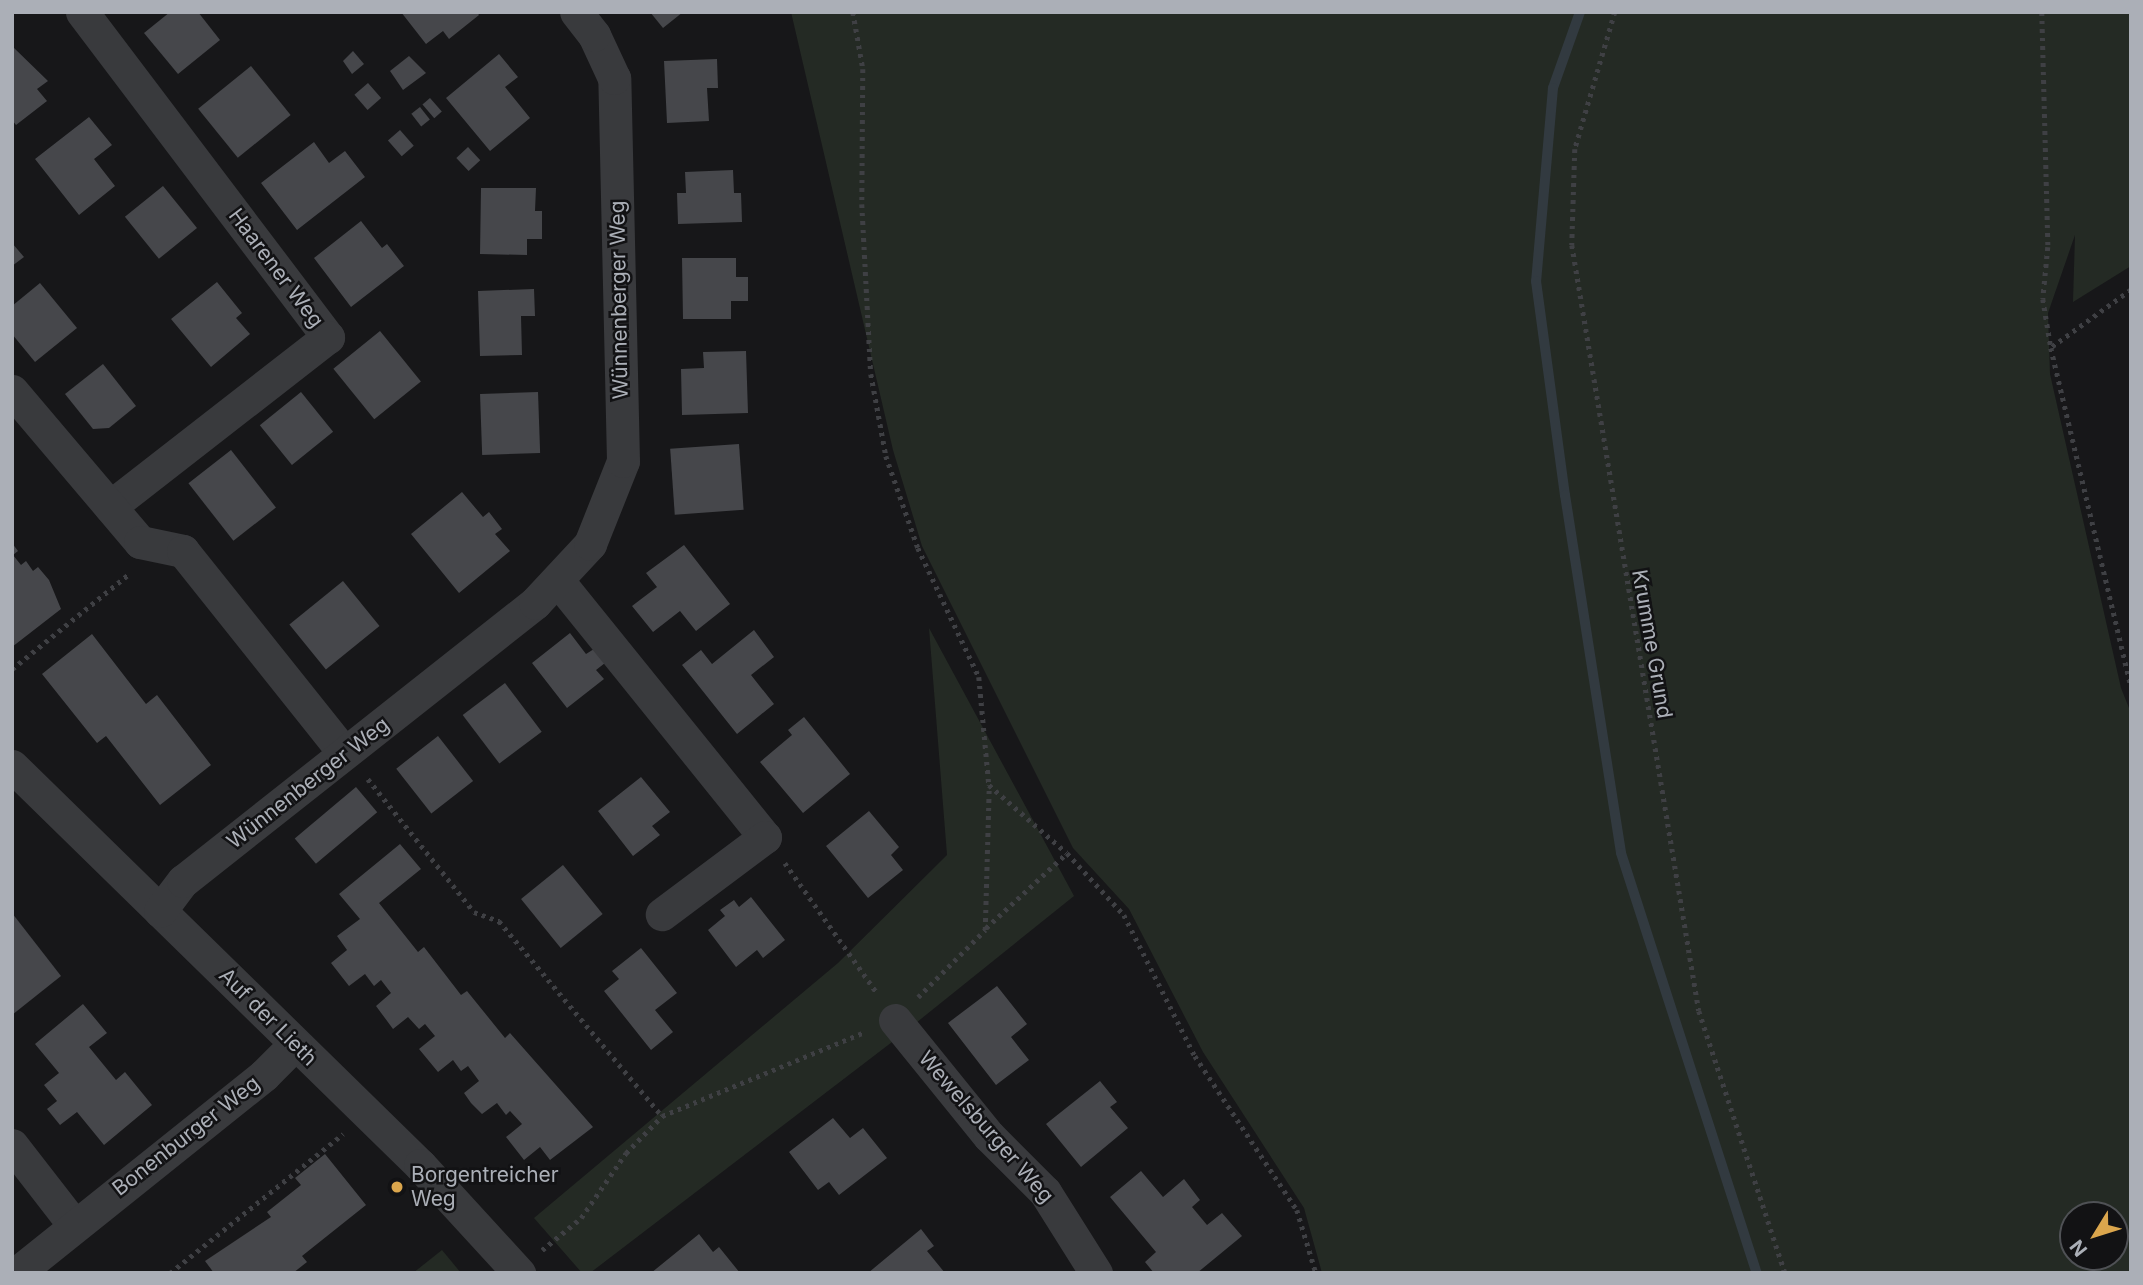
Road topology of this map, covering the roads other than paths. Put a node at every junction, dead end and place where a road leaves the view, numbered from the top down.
1 (82, 12) edge
2 (576, 12) edge
3 (12, 391) edge
4 (110, 507) junction
5 (559, 582) junction
6 (344, 753) junction
7 (12, 766) edge
8 (160, 911) junction
9 (662, 914) dead end
10 (895, 1020) road end
11 (295, 1044) junction
12 (12, 1145) edge
13 (74, 1225) junction
14 (517, 1270) edge
15 (17, 1273) edge
16 (1096, 1273) edge

1 - 4 street, Haarener Weg
2 - 5 street, Wünnenberger Weg
3 - 4 street
4 - 6 street
5 - 6 street, Wünnenberger Weg
5 - 9 street
6 - 8 street, Wünnenberger Weg
7 - 8 street, Auf der Lieth
8 - 11 street, Auf der Lieth
10 - 16 street, Wewelsburger Weg
11 - 13 street, Bonenburger Weg
11 - 14 street, Auf der Lieth
12 - 13 street
13 - 15 street, Bonenburger Weg

